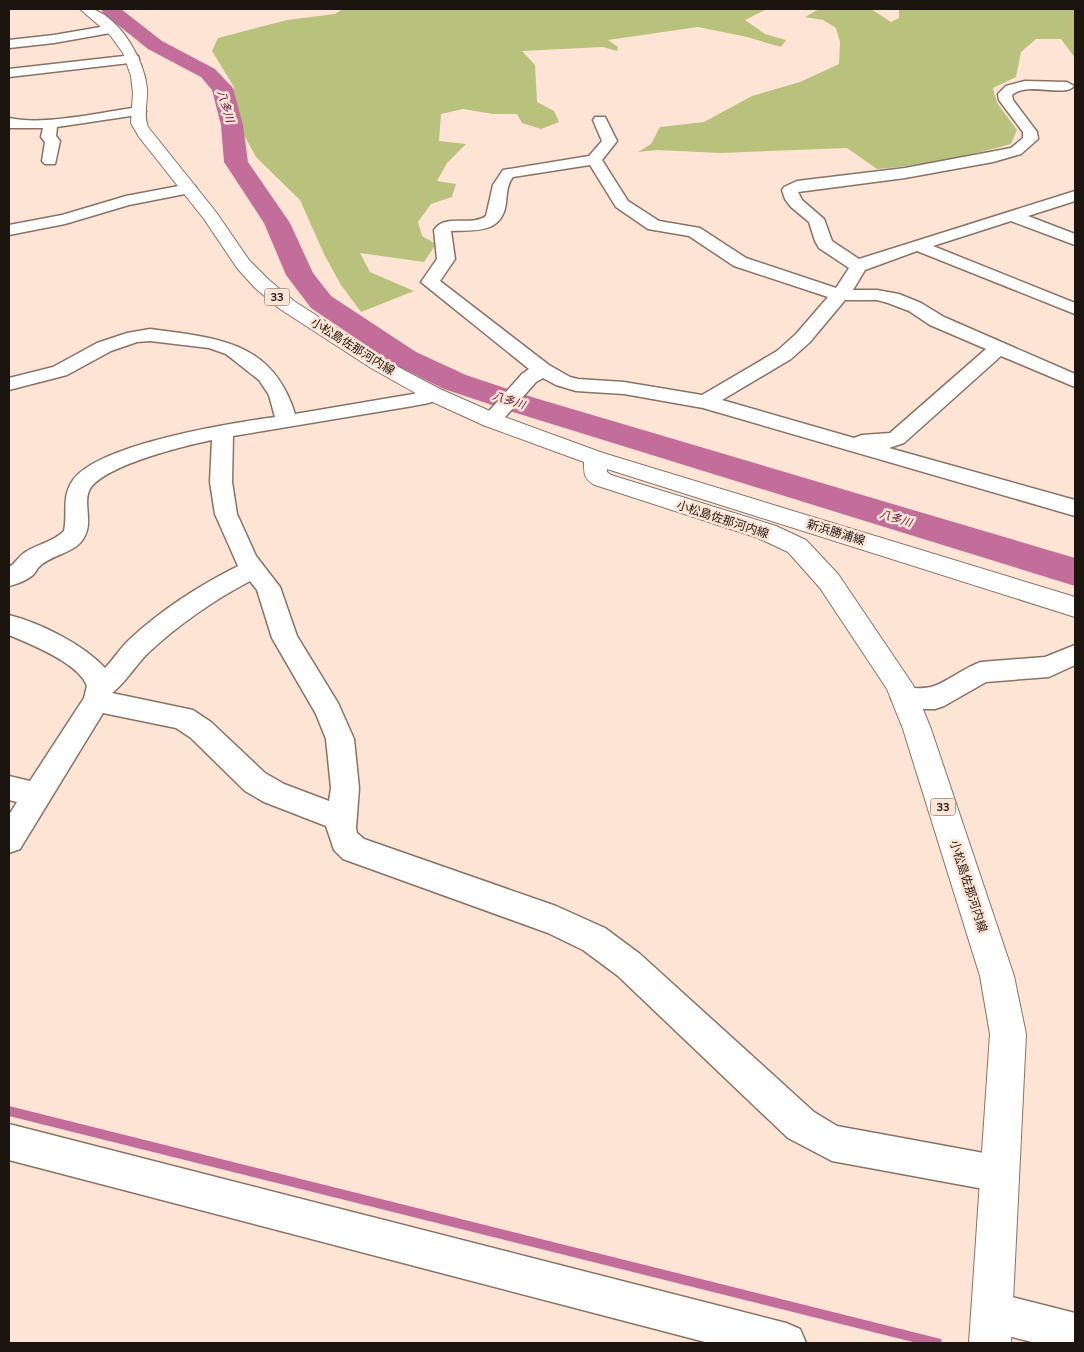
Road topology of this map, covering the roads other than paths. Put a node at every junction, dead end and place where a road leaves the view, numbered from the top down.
1 (86, 9) edge
2 (112, 29) junction
3 (9, 44) edge
4 (132, 58) junction
5 (9, 74) edge
6 (1068, 86) dead end
7 (139, 111) junction
8 (600, 120) dead end
9 (9, 122) edge
10 (51, 123) junction
11 (594, 160) junction
12 (50, 161) dead end
13 (188, 189) junction
14 (1075, 196) edge
15 (1012, 216) junction
16 (9, 230) edge
17 (1075, 240) edge
18 (921, 246) junction
19 (859, 266) junction
20 (840, 295) junction
21 (1075, 309) edge
22 (999, 348) junction
23 (535, 373) junction
24 (1075, 381) edge
25 (9, 384) edge
26 (433, 394) junction
27 (705, 402) junction
28 (494, 417) junction
29 (287, 421) junction
30 (223, 432) junction
31 (845, 443) junction
32 (595, 458) junction
33 (1075, 508) edge
34 (253, 569) junction
35 (9, 577) edge
36 (1075, 607) edge
37 (9, 624) edge
38 (1075, 655) edge
39 (98, 694) junction
40 (904, 698) junction
41 (9, 788) edge
42 (37, 795) junction
43 (343, 816) junction
44 (9, 840) edge
45 (9, 1142) edge
46 (1000, 1174) junction
47 (991, 1329) edge
48 (1075, 1333) edge
49 (786, 1343) edge

1 - 2 main road, 小松島佐那河内線 / 33
2 - 3 street
2 - 4 main road, 小松島佐那河内線 / 33
4 - 5 street
4 - 7 main road, 小松島佐那河内線 / 33
6 - 19 street
7 - 10 street
7 - 13 main road, 小松島佐那河内線 / 33
8 - 11 street
9 - 10 street
10 - 12 street
11 - 20 street
11 - 23 street
13 - 16 street
13 - 26 main road, 小松島佐那河内線 / 33
14 - 15 street
15 - 17 street
15 - 18 street
18 - 19 street
18 - 21 street
19 - 20 street
20 - 22 street
20 - 27 street
22 - 24 street
22 - 31 street
23 - 27 street
23 - 28 street
25 - 29 street
26 - 28 main road, 小松島佐那河内線 / 33
26 - 29 street
27 - 31 street
28 - 32 main road, 小松島佐那河内線 / 33
29 - 30 street
30 - 34 street
30 - 35 street
31 - 33 street
32 - 36 main road, 新浜勝浦線
32 - 40 main road, 小松島佐那河内線 / 33
34 - 39 street
34 - 43 street
37 - 39 street
38 - 40 street
39 - 42 street
39 - 43 street
40 - 46 main road, 小松島佐那河内線 / 33
41 - 42 street
42 - 44 street
43 - 46 street
45 - 49 street
46 - 47 main road, 小松島佐那河内線 / 33
47 - 48 street

